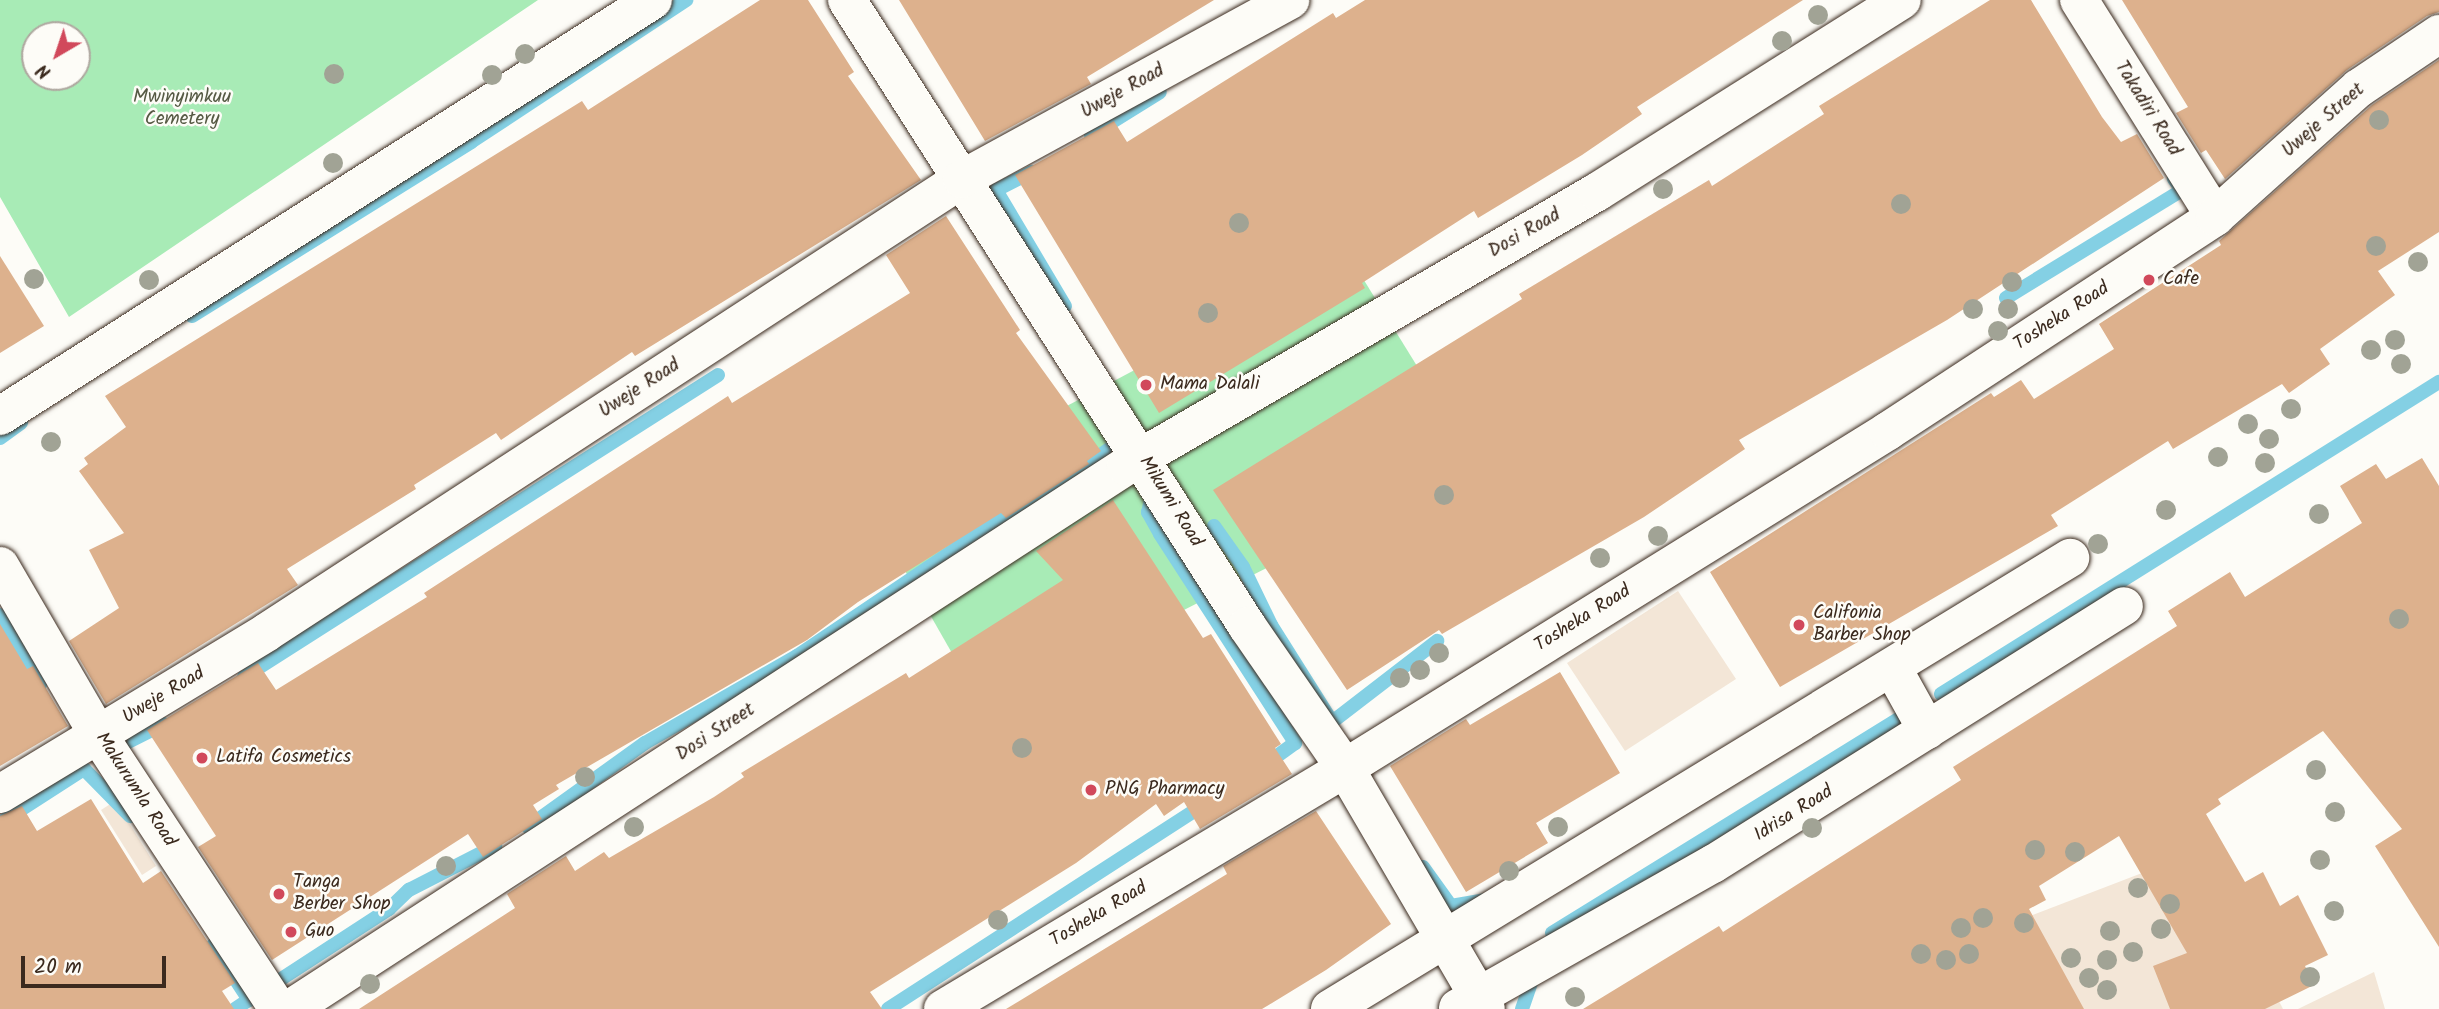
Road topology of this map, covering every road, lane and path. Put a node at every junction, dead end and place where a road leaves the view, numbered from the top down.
1 (653, 0) edge
2 (847, 0) edge
3 (1290, 0) edge
4 (1902, 0) edge
5 (2079, 0) edge
6 (2439, 34) edge
7 (962, 179) junction
8 (2215, 217) junction
9 (0, 416) edge
10 (1142, 458) junction
11 (2070, 558) dead end
12 (0, 566) edge
13 (2124, 606) dead end
14 (1893, 669) junction
15 (1927, 730) junction
16 (99, 736) junction
17 (1345, 768) junction
18 (0, 794) edge
19 (1447, 940) junction
20 (1473, 1004) edge
21 (278, 1009) edge
22 (290, 1009) edge
23 (943, 1009) edge
24 (1330, 1009) edge

1 - 9 street
2 - 7 street, Mikumi Road
3 - 7 street, Uweje Road
4 - 10 street, Dosi Road
5 - 8 street, Takadiri Road
6 - 8 street, Uweje Street
7 - 10 street, Mikumi Road
7 - 16 street, Uweje Road
8 - 17 street, Tosheka Road
10 - 17 street, Mikumi Road
10 - 22 street, Dosi Street
11 - 14 street
12 - 16 street, Makurumla Road
13 - 15 street, Idrisa Road
14 - 15 street
14 - 19 street
15 - 20 street, Idrisa Road
16 - 18 street, Uweje Road
16 - 21 street, Makurumla Road
17 - 19 street, Mikumi Road
17 - 23 street, Tosheka Road
19 - 20 street, Mikumi Road
19 - 24 street

